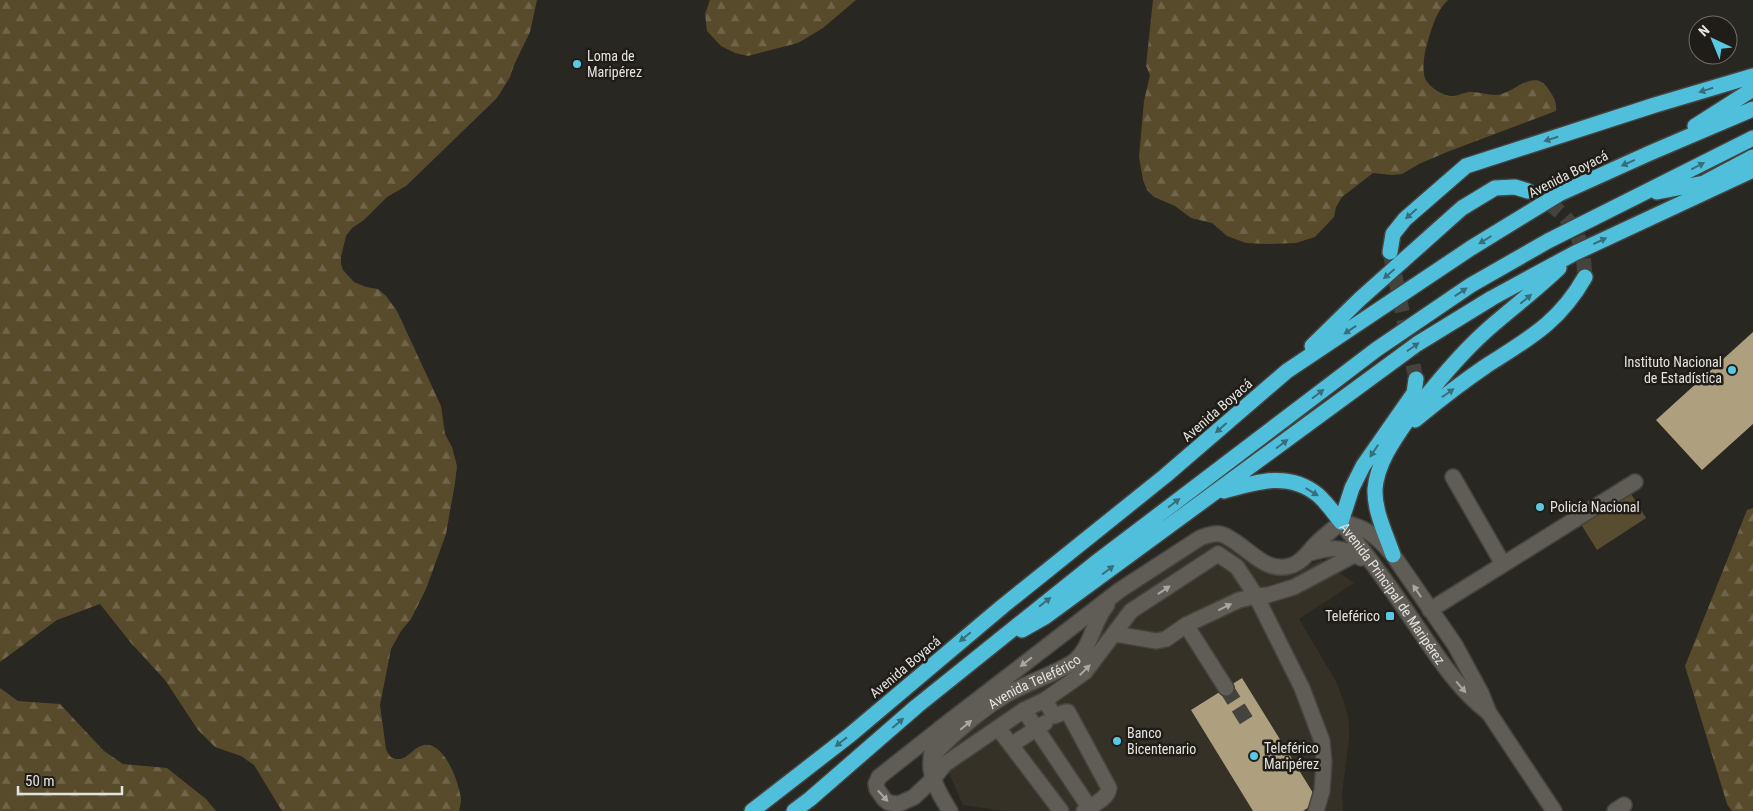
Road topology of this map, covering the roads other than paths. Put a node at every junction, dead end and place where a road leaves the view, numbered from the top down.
1 (1753, 76) edge
2 (1753, 89) edge
3 (1753, 109) edge
4 (1753, 138) edge
5 (1650, 153) junction
6 (1753, 157) edge
7 (1753, 170) edge
8 (1528, 191) tunnel mouth
9 (1639, 196) junction
10 (1390, 252) tunnel mouth
11 (1575, 253) junction
12 (1585, 277) tunnel mouth
13 (1287, 371) junction
14 (1416, 379) tunnel mouth
15 (1397, 435) junction
16 (1453, 477) dead end
17 (1634, 482) dead end
18 (1215, 494) junction
19 (1341, 522) junction
20 (1310, 553) junction
21 (1356, 554) junction
22 (1393, 555) junction
23 (1503, 564) junction
24 (1377, 568) junction
25 (1120, 590) junction
26 (1256, 596) junction
27 (1430, 610) junction
28 (1186, 625) junction
29 (1115, 634) junction
30 (1455, 645) junction
31 (980, 654) junction
32 (1438, 656) junction
33 (1226, 688) tunnel mouth
34 (1045, 700) junction
35 (1024, 710) junction
36 (1489, 713) junction
37 (1054, 716) junction
38 (941, 728) junction
39 (998, 728) junction
40 (1036, 729) junction
41 (1011, 745) junction
42 (930, 758) junction
43 (933, 780) junction
44 (1087, 809) edge
45 (752, 811) edge
46 (794, 811) edge
47 (950, 811) edge
48 (1061, 811) edge
49 (1316, 811) edge
50 (1554, 811) edge

1 -> 10 highway
2 - 5 highway
3 - 5 highway, Avenida Boyacá
9 -> 4 highway
5 -> 13 highway, Avenida Boyacá
6 - 9 highway
11 -> 7 highway
8 -> 13 highway
31 -> 9 highway
15 -> 11 highway
18 -> 11 highway
15 -> 12 highway
13 -> 45 highway, Avenida Boyacá
14 -> 19 highway
15 - 22 highway
16 - 23 street
17 - 23 street
18 -> 19 highway
31 -> 18 highway
19 - 20 street, Avenida Teleférico
19 - 22 street, Avenida Principal de Maripérez
19 - 24 street, Avenida Principal de Maripérez
20 - 21 street, Avenida Teleférico
20 - 25 street, Avenida Teleférico
21 - 24 street, Avenida Teleférico
21 - 26 street
27 -> 22 street, Avenida Principal de Maripérez
23 - 27 street
24 - 32 street, Avenida Principal de Maripérez
25 -> 38 street, Avenida Teleférico
42 -> 25 street, Avenida Teleférico
28 -> 26 street
29 -> 26 street
26 - 49 street
27 - 30 street, Avenida Principal de Maripérez
28 - 29 street
28 - 33 street
34 -> 29 street
30 - 32 street
30 - 36 street, Avenida Principal de Maripérez
46 -> 31 highway
32 -> 36 street, Avenida Principal de Maripérez
34 - 35 street
34 - 37 street
35 - 39 street
35 - 40 street
36 - 50 street, Avenida Principal de Maripérez
37 - 40 street
37 - 44 street
38 - 42 street, Avenida Teleférico
38 -> 43 street
39 - 41 street
39 - 43 street
40 - 41 street
40 - 44 street
41 - 48 street
42 - 43 street, Avenida Teleférico
43 - 47 street, Avenida Teleférico

